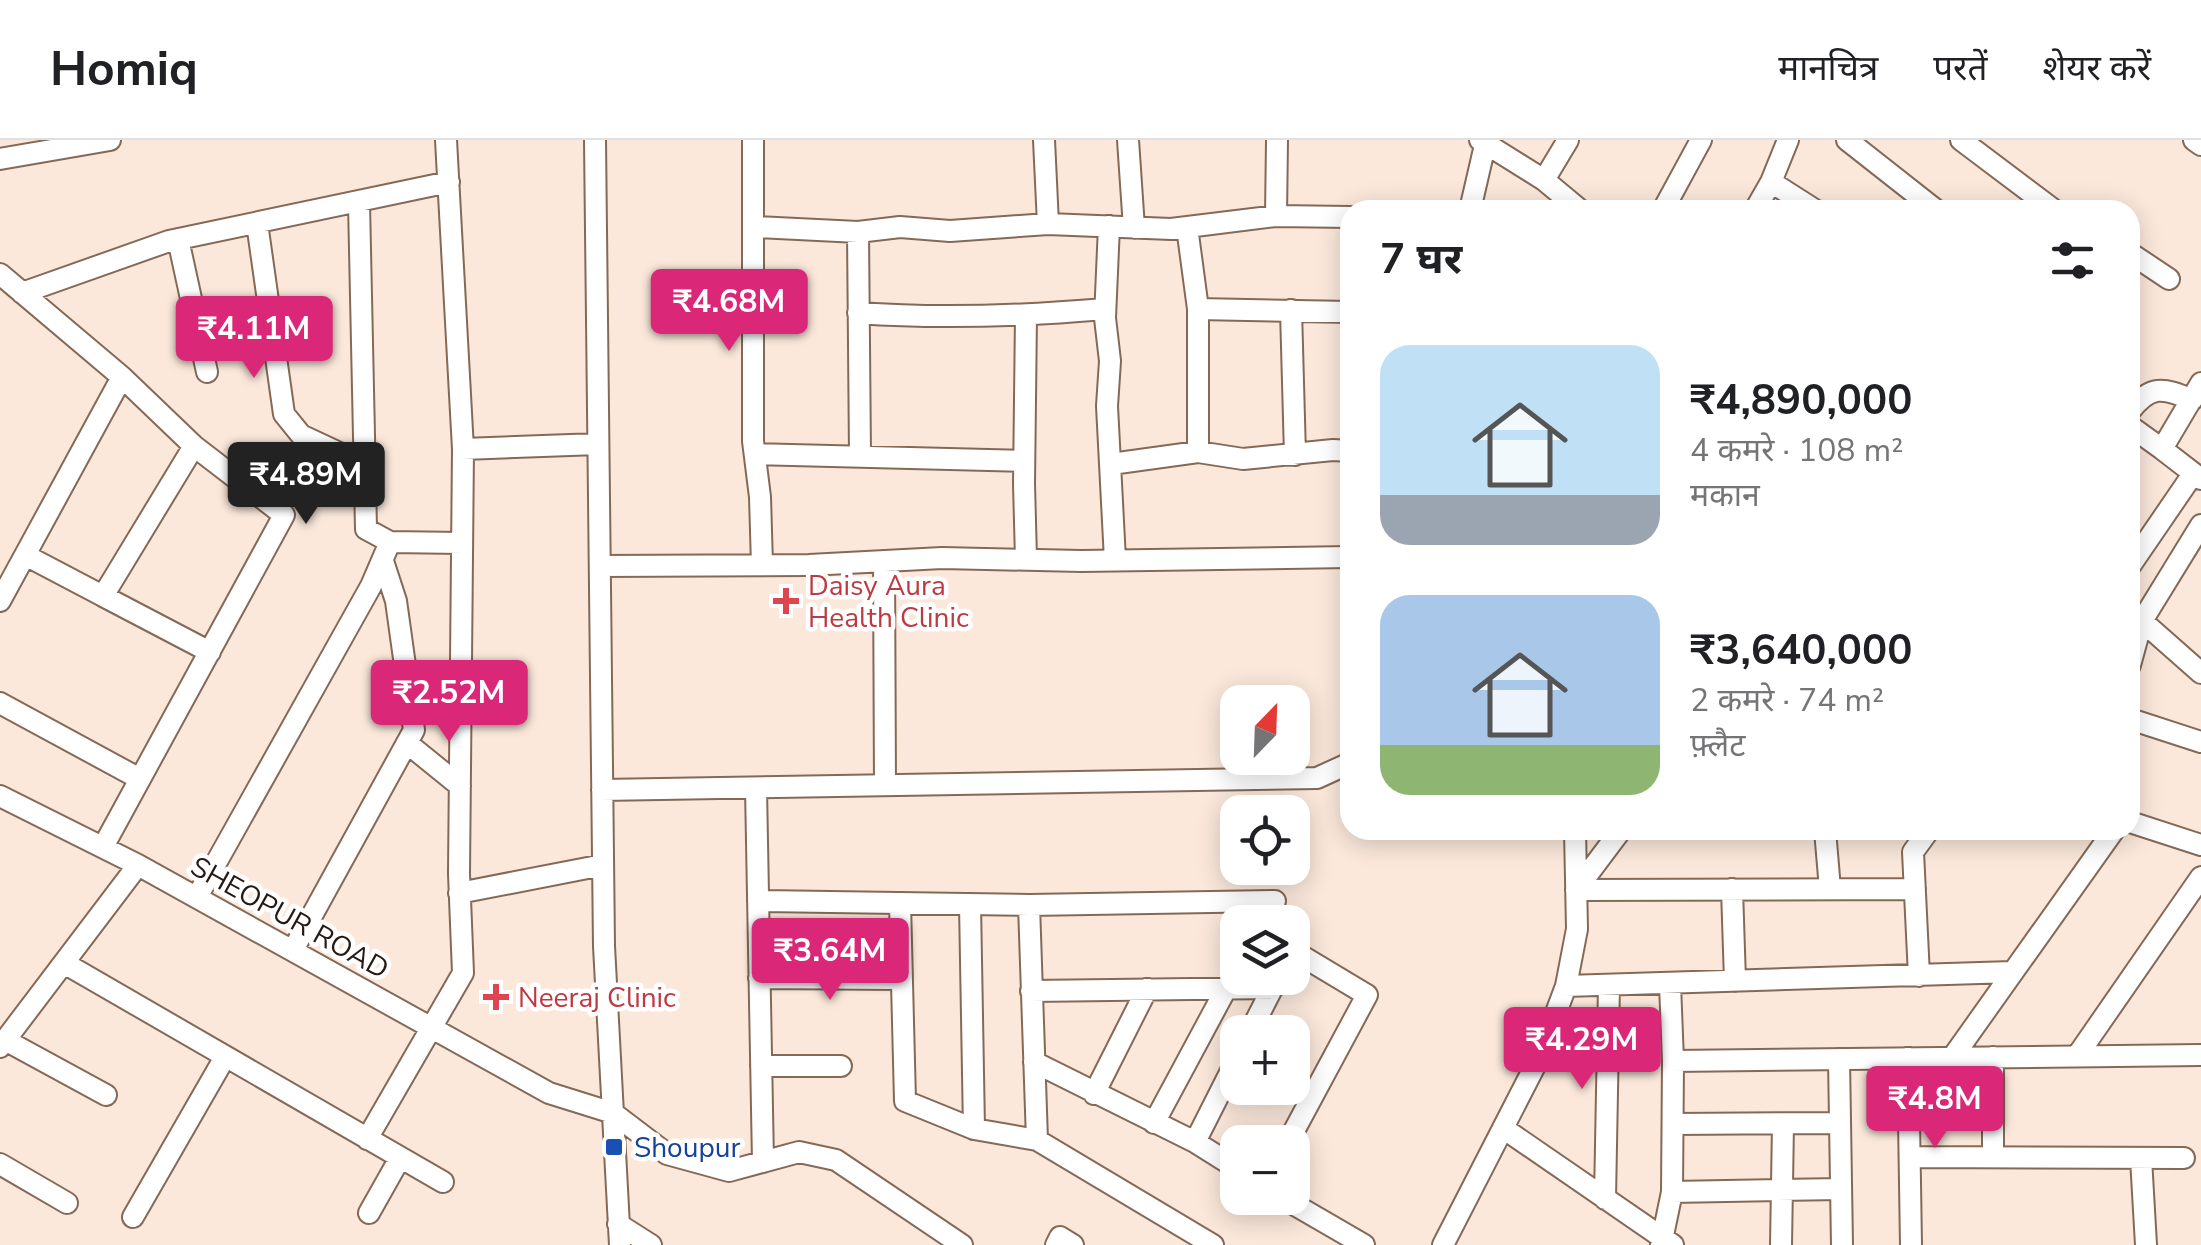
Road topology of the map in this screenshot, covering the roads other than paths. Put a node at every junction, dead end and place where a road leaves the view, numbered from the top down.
1 (110, 140) edge
2 (446, 140) edge
3 (595, 140) edge
4 (753, 140) edge
5 (1044, 140) edge
6 (1128, 140) edge
7 (1277, 140) edge
8 (1568, 140) edge
9 (1701, 140) edge
10 (1788, 140) edge
11 (1848, 140) edge
12 (1961, 140) edge
13 (2194, 140) edge
14 (1482, 143) edge
15 (2201, 145) edge
16 (0, 159) edge
17 (448, 182) junction
18 (1772, 182) junction
19 (1554, 194) edge
20 (1472, 200) edge
21 (1668, 200) edge
22 (1761, 200) edge
23 (1800, 200) edge
24 (1923, 200) edge
25 (2041, 200) edge
26 (359, 203) junction
27 (1276, 216) junction
28 (1340, 217) edge
29 (257, 223) junction
30 (1048, 224) junction
31 (1108, 226) junction
32 (1187, 227) junction
33 (755, 228) junction
34 (1134, 228) junction
35 (858, 232) junction
36 (178, 239) junction
37 (2140, 259) edge
38 (0, 274) edge
39 (2169, 279) dead end
40 (22, 293) junction
41 (1106, 308) junction
42 (1198, 309) junction
43 (1291, 310) junction
44 (1340, 312) edge
45 (858, 313) junction
46 (1026, 315) junction
47 (208, 372) dead end
48 (122, 376) junction
49 (2196, 392) edge
50 (2140, 399) edge
51 (2140, 433) edge
52 (598, 444) junction
53 (194, 446) junction
54 (464, 449) junction
55 (2162, 449) junction
56 (1198, 452) junction
57 (1340, 452) edge
58 (755, 454) junction
59 (1295, 454) junction
60 (860, 455) junction
61 (1024, 461) junction
62 (363, 464) junction
63 (1111, 464) junction
64 (2197, 476) edge
65 (2201, 525) edge
66 (462, 543) junction
67 (387, 552) junction
68 (2140, 553) edge
69 (25, 555) junction
70 (1340, 557) edge
71 (1026, 560) junction
72 (1115, 560) junction
73 (884, 561) junction
74 (762, 565) junction
75 (600, 566) junction
76 (103, 596) junction
77 (0, 601) edge
78 (2140, 613) edge
79 (2140, 622) edge
80 (210, 652) junction
81 (2201, 674) edge
82 (0, 703) edge
83 (2140, 721) edge
84 (2201, 742) edge
85 (407, 743) junction
86 (1340, 768) edge
87 (140, 780) junction
88 (460, 786) junction
89 (885, 786) junction
90 (756, 788) junction
91 (602, 790) junction
92 (0, 796) edge
93 (2140, 825) edge
94 (1575, 840) edge
95 (1614, 840) edge
96 (1826, 840) edge
97 (1921, 840) edge
98 (2107, 840) edge
99 (2201, 844) edge
100 (103, 847) junction
101 (138, 864) junction
102 (603, 866) junction
103 (2201, 877) edge
104 (1732, 889) junction
105 (1830, 889) junction
106 (1915, 889) junction
107 (1576, 890) junction
108 (459, 893) junction
109 (197, 897) junction
110 (758, 901) junction
111 (1275, 901) dead end
112 (900, 903) junction
113 (970, 904) junction
114 (1029, 905) junction
115 (293, 950) junction
116 (1310, 961) edge
117 (64, 962) junction
118 (2012, 972) junction
119 (1919, 976) junction
120 (760, 978) junction
121 (900, 979) junction
122 (1735, 981) junction
123 (1670, 984) junction
124 (1609, 985) junction
125 (1566, 986) junction
126 (1220, 987) edge
127 (1147, 989) junction
128 (1031, 992) junction
129 (1223, 995) edge
130 (432, 1027) junction
131 (3, 1043) edge
132 (2198, 1049) edge
133 (2077, 1056) junction
134 (225, 1057) junction
135 (1994, 1057) junction
136 (1908, 1058) junction
137 (1952, 1058) junction
138 (1838, 1060) junction
139 (1034, 1062) junction
140 (1674, 1062) junction
141 (761, 1066) junction
142 (840, 1066) dead end
143 (1220, 1092) edge
144 (1094, 1094) junction
145 (106, 1095) dead end
146 (613, 1113) junction
147 (1154, 1123) junction
148 (1672, 1124) junction
149 (1783, 1124) junction
150 (1840, 1124) junction
151 (1297, 1125) edge
152 (1504, 1128) junction
153 (974, 1129) junction
154 (367, 1139) junction
155 (1037, 1140) junction
156 (1194, 1142) junction
157 (1910, 1157) junction
158 (1993, 1157) junction
159 (400, 1158) junction
160 (1220, 1158) edge
161 (2141, 1158) junction
162 (2184, 1158) dead end
163 (762, 1162) junction
164 (0, 1164) edge
165 (443, 1182) dead end
166 (1841, 1189) junction
167 (1782, 1190) junction
168 (1672, 1192) junction
169 (1606, 1199) junction
170 (67, 1203) dead end
171 (369, 1213) dead end
172 (1310, 1213) edge
173 (133, 1217) dead end
174 (619, 1234) edge
175 (1666, 1243) edge
176 (651, 1245) edge
177 (962, 1245) edge
178 (1056, 1245) edge
179 (1073, 1245) edge
180 (1213, 1245) edge
181 (1364, 1245) edge
182 (1443, 1245) edge
183 (1780, 1245) edge
184 (1842, 1245) edge
185 (1911, 1245) edge
186 (2146, 1245) edge

1 - 16 street
2 - 17 street
3 - 52 street
4 - 33 street
5 - 30 street
6 - 34 street
7 - 27 street
8 - 19 street
9 - 21 street
10 - 18 street
11 - 24 street
12 - 25 street
13 - 15 street
14 - 19 street
14 - 20 street
17 - 26 street
17 - 54 street
18 - 22 street
18 - 23 street
26 - 29 street
26 - 62 street
27 - 28 street
27 - 32 street
29 - 36 street
29 - 62 street
30 - 31 street
30 - 35 street
31 - 34 street
31 - 41 street
32 - 34 street
32 - 42 street
33 - 35 street
33 - 58 street
35 - 45 street
36 - 40 street
36 - 47 street
37 - 39 street
38 - 40 street
40 - 48 street
41 - 46 street
41 - 63 street
42 - 43 street
42 - 56 street
43 - 44 street
43 - 59 street
45 - 46 street
45 - 60 street
46 - 61 street
48 - 53 street
48 - 69 street
49 - 50 street
49 - 55 street
51 - 55 street
52 - 54 street
52 - 75 street
53 - 76 street
53 - 80 street
54 - 66 street
55 - 64 street
56 - 59 street
56 - 63 street
57 - 59 street
58 - 60 street
58 - 74 street
60 - 61 street
61 - 71 street
62 - 67 street
63 - 72 street
64 - 68 street
65 - 78 street
66 - 67 street
66 - 88 street
67 - 85 street
67 - 109 street
69 - 76 street
69 - 77 street
70 - 72 street
71 - 72 street
71 - 73 street
73 - 74 street
73 - 89 street
74 - 75 street
75 - 91 street
76 - 80 street
79 - 81 street
80 - 87 street
82 - 87 street
83 - 84 street
85 - 88 street
85 - 115 street
86 - 89 street
87 - 100 street
88 - 108 street
89 - 90 street
90 - 91 street
90 - 110 street
91 - 102 street
92 - 100 street, SHEOPUR ROAD
93 - 99 street
94 - 107 street
95 - 107 street
96 - 105 street
97 - 106 street
98 - 118 street
100 - 101 street, SHEOPUR ROAD
101 - 109 street, SHEOPUR ROAD
101 - 117 street
102 - 108 street
102 - 146 street
103 - 133 street
104 - 105 street
104 - 107 street
104 - 122 street
105 - 106 street
106 - 119 street
107 - 125 street
108 - 130 street
109 - 115 street, SHEOPUR ROAD
110 - 112 street
110 - 120 street
111 - 114 street
112 - 113 street
112 - 121 street
113 - 114 street
113 - 153 street
114 - 128 street
115 - 130 street, SHEOPUR ROAD
116 - 151 street
117 - 131 street
117 - 134 street
118 - 119 street
118 - 137 street
119 - 122 street
120 - 121 street
120 - 141 street
121 - 153 street
122 - 123 street
123 - 124 street
123 - 140 street
124 - 125 street
124 - 169 street
125 - 152 street
126 - 127 street
127 - 128 street
127 - 144 street
128 - 139 street
129 - 147 street
130 - 146 street, SHEOPUR ROAD
130 - 154 street
131 - 145 street
132 - 133 street
133 - 135 street
134 - 154 street
134 - 173 street
135 - 137 street
135 - 158 street
136 - 137 street
136 - 138 street
136 - 157 street
138 - 140 street
138 - 150 street
139 - 144 street
139 - 155 street
140 - 148 street
141 - 142 street
141 - 163 street
143 - 156 street
144 - 147 street
146 - 163 street, SHEOPUR ROAD
146 - 174 street
147 - 156 street
148 - 149 street
148 - 168 street
149 - 150 street
149 - 167 street
150 - 166 street
152 - 169 street
152 - 182 street
153 - 155 street
154 - 159 street
155 - 180 street
156 - 160 street
157 - 158 street
157 - 185 street
158 - 161 street
159 - 165 street
159 - 171 street
161 - 162 street
161 - 186 street
163 - 177 street, SHEOPUR ROAD
164 - 170 street
166 - 167 street
166 - 184 street
167 - 168 street
167 - 183 street
168 - 175 street
169 - 175 street
172 - 181 street
174 - 176 street
178 - 179 street

